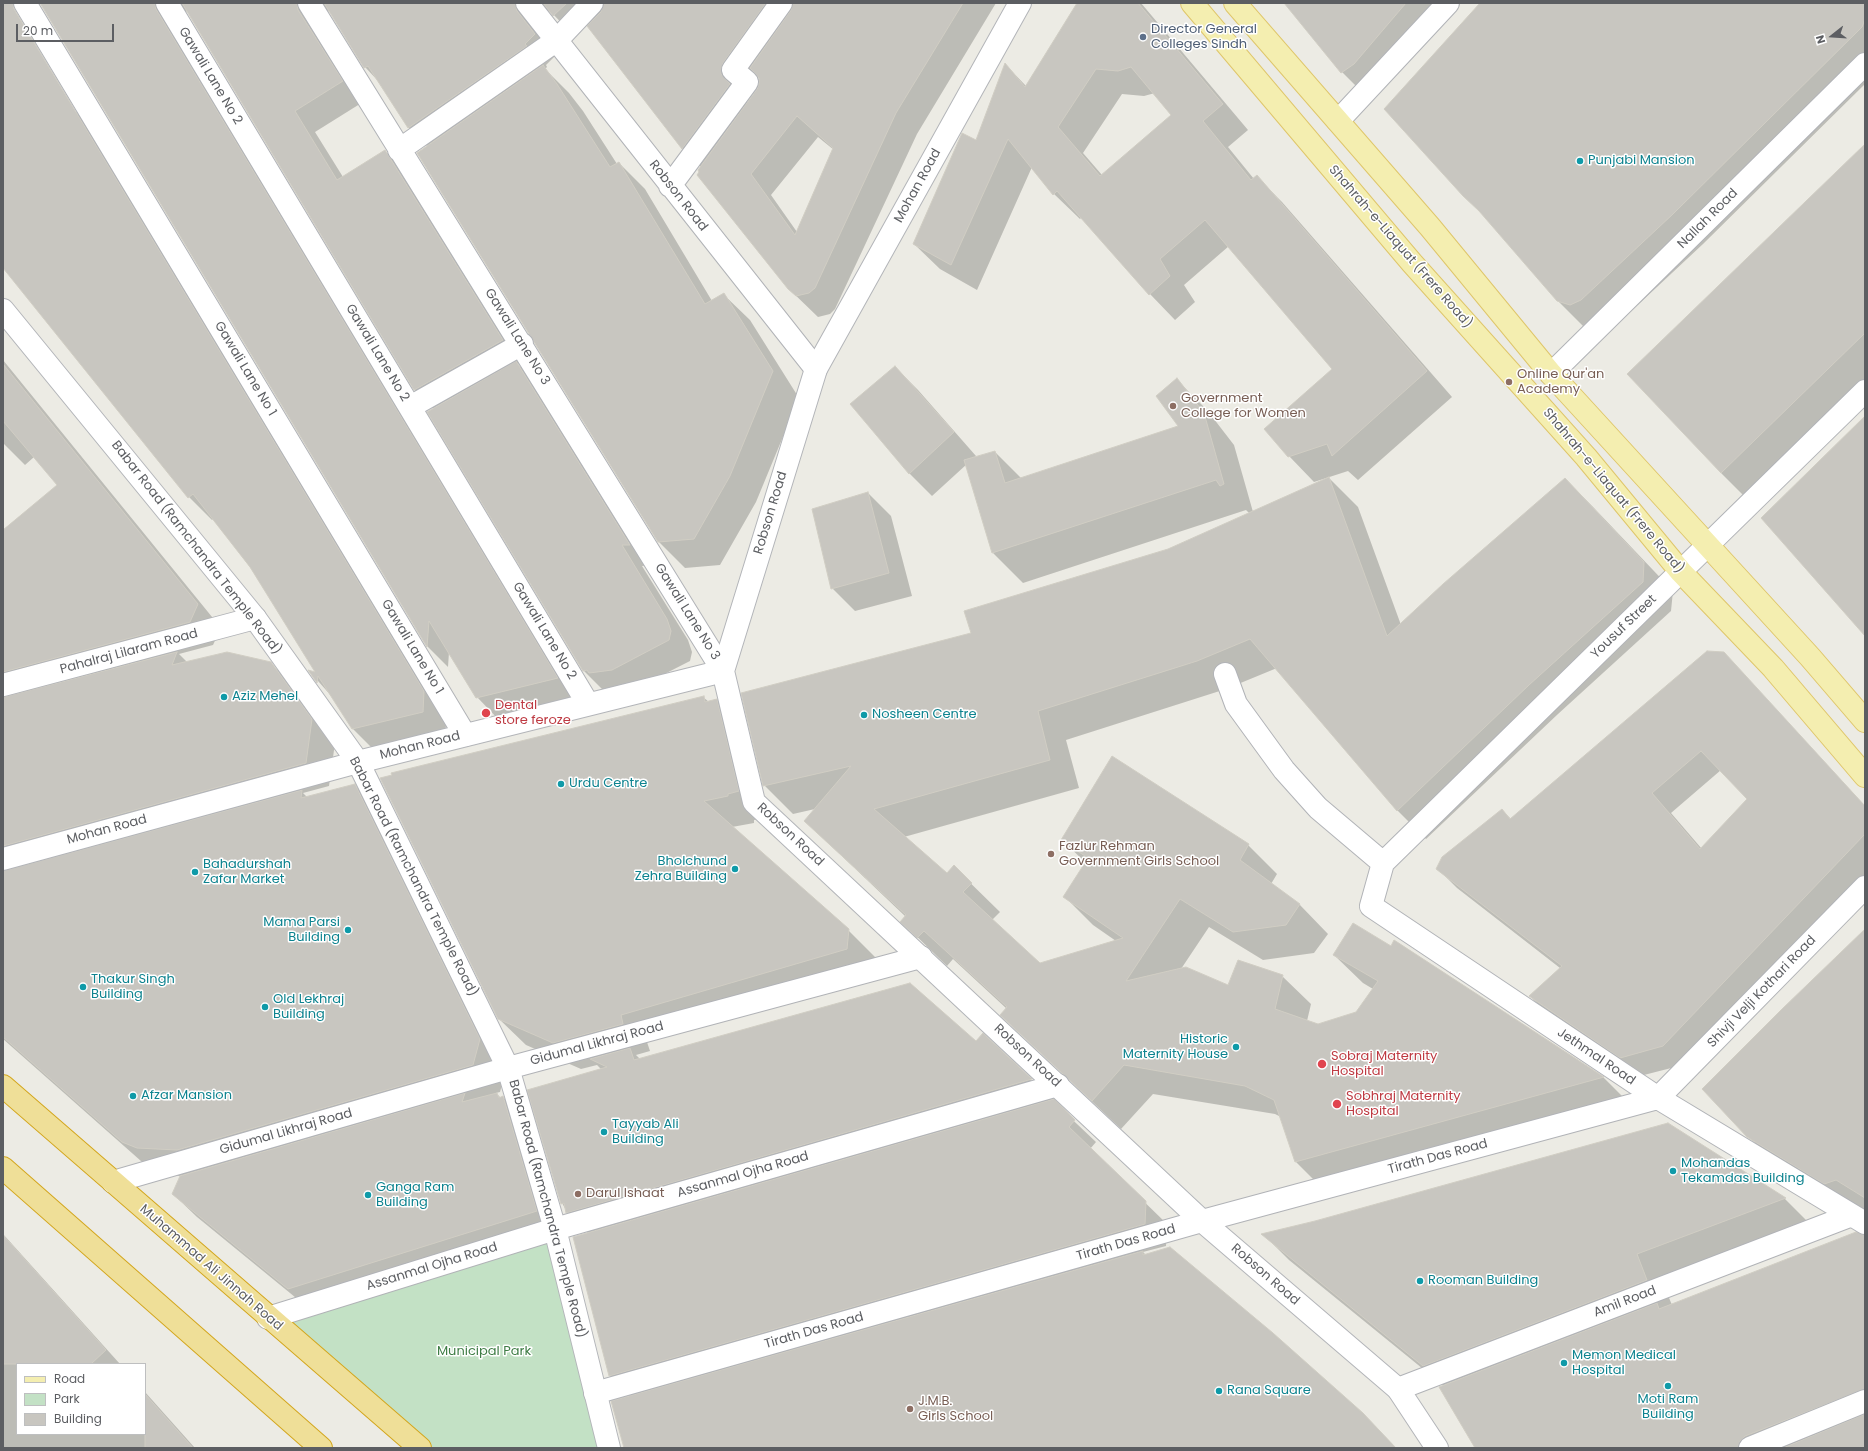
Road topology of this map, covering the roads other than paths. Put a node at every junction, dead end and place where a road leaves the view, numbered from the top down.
1 (25, 3) edge
2 (167, 3) edge
3 (309, 3) edge
4 (527, 3) edge
5 (592, 3) edge
6 (781, 3) edge
7 (1020, 3) edge
8 (1192, 3) edge
9 (1235, 3) edge
10 (1448, 3) edge
11 (557, 40) junction
12 (1865, 64) edge
13 (1338, 121) junction
14 (399, 150) junction
15 (670, 186) junction
16 (3, 310) edge
17 (522, 344) junction
18 (816, 369) junction
19 (1551, 374) junction
20 (1865, 391) edge
21 (410, 407) junction
22 (1708, 545) junction
23 (1681, 572) junction
24 (255, 618) junction
25 (723, 671) junction
26 (1225, 674) dead end
27 (3, 685) edge
28 (588, 704) junction
29 (1865, 721) edge
30 (465, 735) junction
31 (358, 762) junction
32 (1865, 776) edge
33 (3, 859) edge
34 (1383, 863) junction
35 (1865, 887) edge
36 (921, 957) junction
37 (508, 1068) junction
38 (1058, 1085) junction
39 (3, 1086) edge
40 (1658, 1098) junction
41 (6, 1175) edge
42 (113, 1182) junction
43 (1858, 1219) edge
44 (1202, 1221) junction
45 (555, 1229) junction
46 (268, 1318) junction
47 (1398, 1390) junction
48 (595, 1393) junction
49 (1865, 1402) edge
50 (321, 1448) edge
51 (420, 1448) edge
52 (609, 1448) edge
53 (1437, 1448) edge
54 (1750, 1448) edge

1 - 30 street, Gawali Lane No 1
2 - 21 street, Gawali Lane No 2
3 - 14 street, Gawali Lane No 3
4 - 11 street, Robson Road
5 - 11 street
6 - 15 street
7 - 18 street, Mohan Road
8 - 23 main road, Shahrah-e-Liaquat (Frere Road)
9 - 13 main road
10 - 13 street
11 - 14 street
11 - 15 street, Robson Road
12 - 19 street, Nallah Road
13 - 19 main road
14 - 17 street, Gawali Lane No 3
15 - 18 street, Robson Road
16 - 24 street, Babar Road (Ramchandra Temple Road)
17 - 21 street
17 - 25 street, Gawali Lane No 3
18 - 25 street, Robson Road
19 - 22 main road
20 - 22 street, Yousuf Street
21 - 28 street, Gawali Lane No 2
22 - 23 street, Yousuf Street
22 - 29 main road
23 - 32 main road, Shahrah-e-Liaquat (Frere Road)
23 - 34 street, Yousuf Street
24 - 27 street, Pahalraj Lilaram Road
24 - 31 street, Babar Road (Ramchandra Temple Road)
25 - 28 street, Mohan Road
25 - 36 street, Robson Road
26 - 34 street
28 - 30 street, Mohan Road
30 - 31 street, Mohan Road
31 - 33 street, Mohan Road
31 - 37 street, Babar Road (Ramchandra Temple Road)
34 - 40 street, Jethmal Road
35 - 40 street, Shivji Velji Kothari Road
36 - 37 street, Gidumal Likhraj Road
36 - 38 street, Robson Road
37 - 42 street, Gidumal Likhraj Road
37 - 45 street, Babar Road (Ramchandra Temple Road)
38 - 44 street, Robson Road
38 - 45 street, Assanmal Ojha Road
39 - 42 highway, Muhammad Ali Jinnah Road
40 - 43 street, Jethmal Road
40 - 44 street, Tirath Das Road
41 - 50 highway
42 - 46 highway, Muhammad Ali Jinnah Road
43 - 47 street, Amil Road
44 - 47 street, Robson Road
44 - 48 street, Tirath Das Road
45 - 46 street, Assanmal Ojha Road
45 - 48 street, Babar Road (Ramchandra Temple Road)
46 - 51 highway, Muhammad Ali Jinnah Road
47 - 53 street, Robson Road
48 - 52 street, Babar Road (Ramchandra Temple Road)
49 - 54 street

